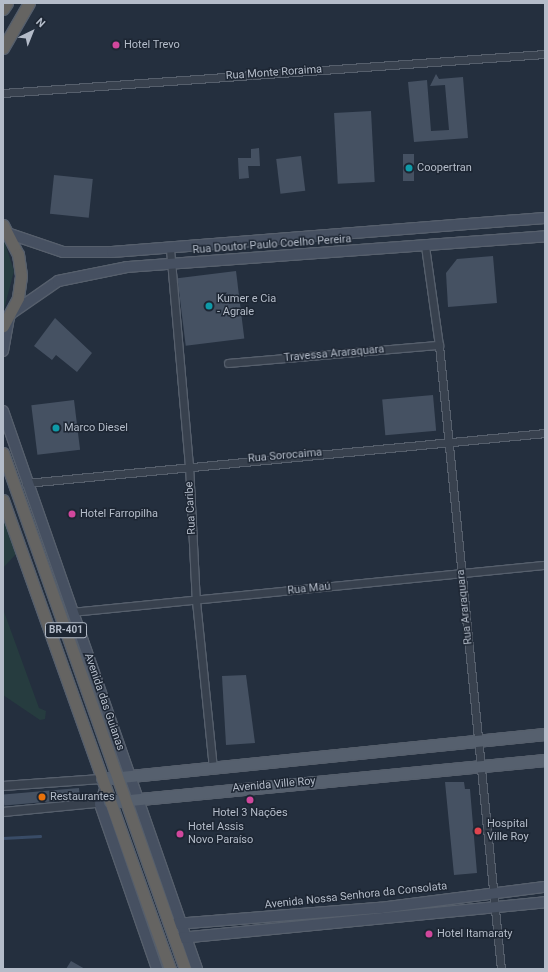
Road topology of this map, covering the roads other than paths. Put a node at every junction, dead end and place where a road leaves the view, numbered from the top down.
1 (7, 3) edge
2 (29, 3) edge
3 (3, 9) edge
4 (3, 48) edge
5 (545, 54) edge
6 (3, 93) edge
7 (545, 218) edge
8 (6, 229) edge
9 (545, 236) edge
10 (425, 246) junction
11 (170, 249) junction
12 (170, 265) junction
13 (8, 319) edge
14 (439, 345) junction
15 (3, 351) edge
16 (228, 363) dead end
17 (3, 411) edge
18 (545, 433) edge
19 (448, 441) junction
20 (3, 453) edge
21 (189, 465) junction
22 (26, 483) junction
23 (3, 500) edge
24 (545, 565) edge
25 (461, 572) junction
26 (196, 601) junction
27 (72, 612) junction
28 (545, 734) edge
29 (479, 740) junction
30 (545, 760) edge
31 (481, 766) junction
32 (214, 767) junction
33 (129, 776) junction
34 (118, 777) junction
35 (103, 784) junction
36 (3, 786) edge
37 (136, 798) junction
38 (125, 800) junction
39 (104, 803) junction
40 (3, 812) edge
41 (545, 887) edge
42 (495, 893) junction
43 (545, 902) edge
44 (494, 907) junction
45 (380, 912) junction
46 (182, 924) junction
47 (170, 925) junction
48 (186, 937) junction
49 (174, 939) junction
50 (157, 969) edge
51 (170, 969) edge
52 (185, 969) edge
53 (198, 969) edge
54 (501, 969) edge

1 - 3 highway
2 - 4 highway
5 - 6 street, Rua Monte Roraima
7 - 11 main road, Rua Doutor Paulo Coelho Pereira
8 - 11 main road, Rua Doutor Paulo Coelho Pereira
8 - 13 highway
9 - 10 main road, Rua Doutor Paulo Coelho Pereira
10 - 12 main road, Rua Doutor Paulo Coelho Pereira
10 - 14 street, Rua Araraquara
11 - 12 street, Rua Caribe
12 - 13 main road, Rua Doutor Paulo Coelho Pereira
12 - 21 street, Rua Caribe
13 - 15 main road
14 - 16 street, Travessa Araraquara
14 - 19 street, Rua Araraquara
17 - 22 main road, Avenida das Guianas
18 - 19 street, Rua Sorocaima
19 - 21 street, Rua Sorocaima
19 - 25 street, Rua Araraquara
20 - 34 highway, Avenida das Guianas / BR-401
21 - 22 street, Rua Sorocaima
21 - 26 street, Rua Caribe
22 - 27 main road, Avenida das Guianas
23 - 35 highway, BR-401
24 - 25 street, Rua Maú
25 - 26 street, Rua Maú
25 - 29 street, Rua Araraquara
26 - 27 street, Rua Maú
26 - 32 street, Rua Caribe
27 - 33 main road, Avenida das Guianas
28 - 29 main road
29 - 31 street, Rua Araraquara
29 - 32 main road
30 - 31 main road, Avenida Ville Roy
31 - 37 main road, Avenida Ville Roy
31 - 42 street, Rua Araraquara
32 - 33 main road
33 - 34 main road
33 - 37 main road, Avenida das Guianas
34 - 35 main road
34 - 38 highway, Avenida das Guianas / BR-401
35 - 36 street
35 - 39 highway, BR-401
37 - 38 main road, Avenida Ville Roy
37 - 46 main road, Avenida das Guianas
38 - 39 main road, Avenida Ville Roy
38 - 47 highway, Avenida das Guianas / BR-401
39 - 40 street, Avenida Ville Roy
39 - 50 main road
39 - 51 highway, BR-401
41 - 42 main road, Avenida Nossa Senhora da Consolata
42 - 44 street, Rua Araraquara
42 - 45 main road, Avenida Nossa Senhora da Consolata
43 - 44 main road, Avenida Nossa Senhora da Consolata
44 - 45 main road, Avenida Nossa Senhora da Consolata
44 - 54 street, Rua Araraquara
45 - 46 main road, Avenida Nossa Senhora da Consolata
45 - 48 main road, Avenida Nossa Senhora da Consolata
46 - 47 main road, Avenida Nossa Senhora da Consolata
46 - 48 main road, Avenida das Guianas
47 - 49 highway, Avenida das Guianas / BR-401
48 - 49 main road, Avenida Nossa Senhora da Consolata
48 - 53 main road, Avenida das Guianas
49 - 52 highway, Avenida das Guianas / BR-401

